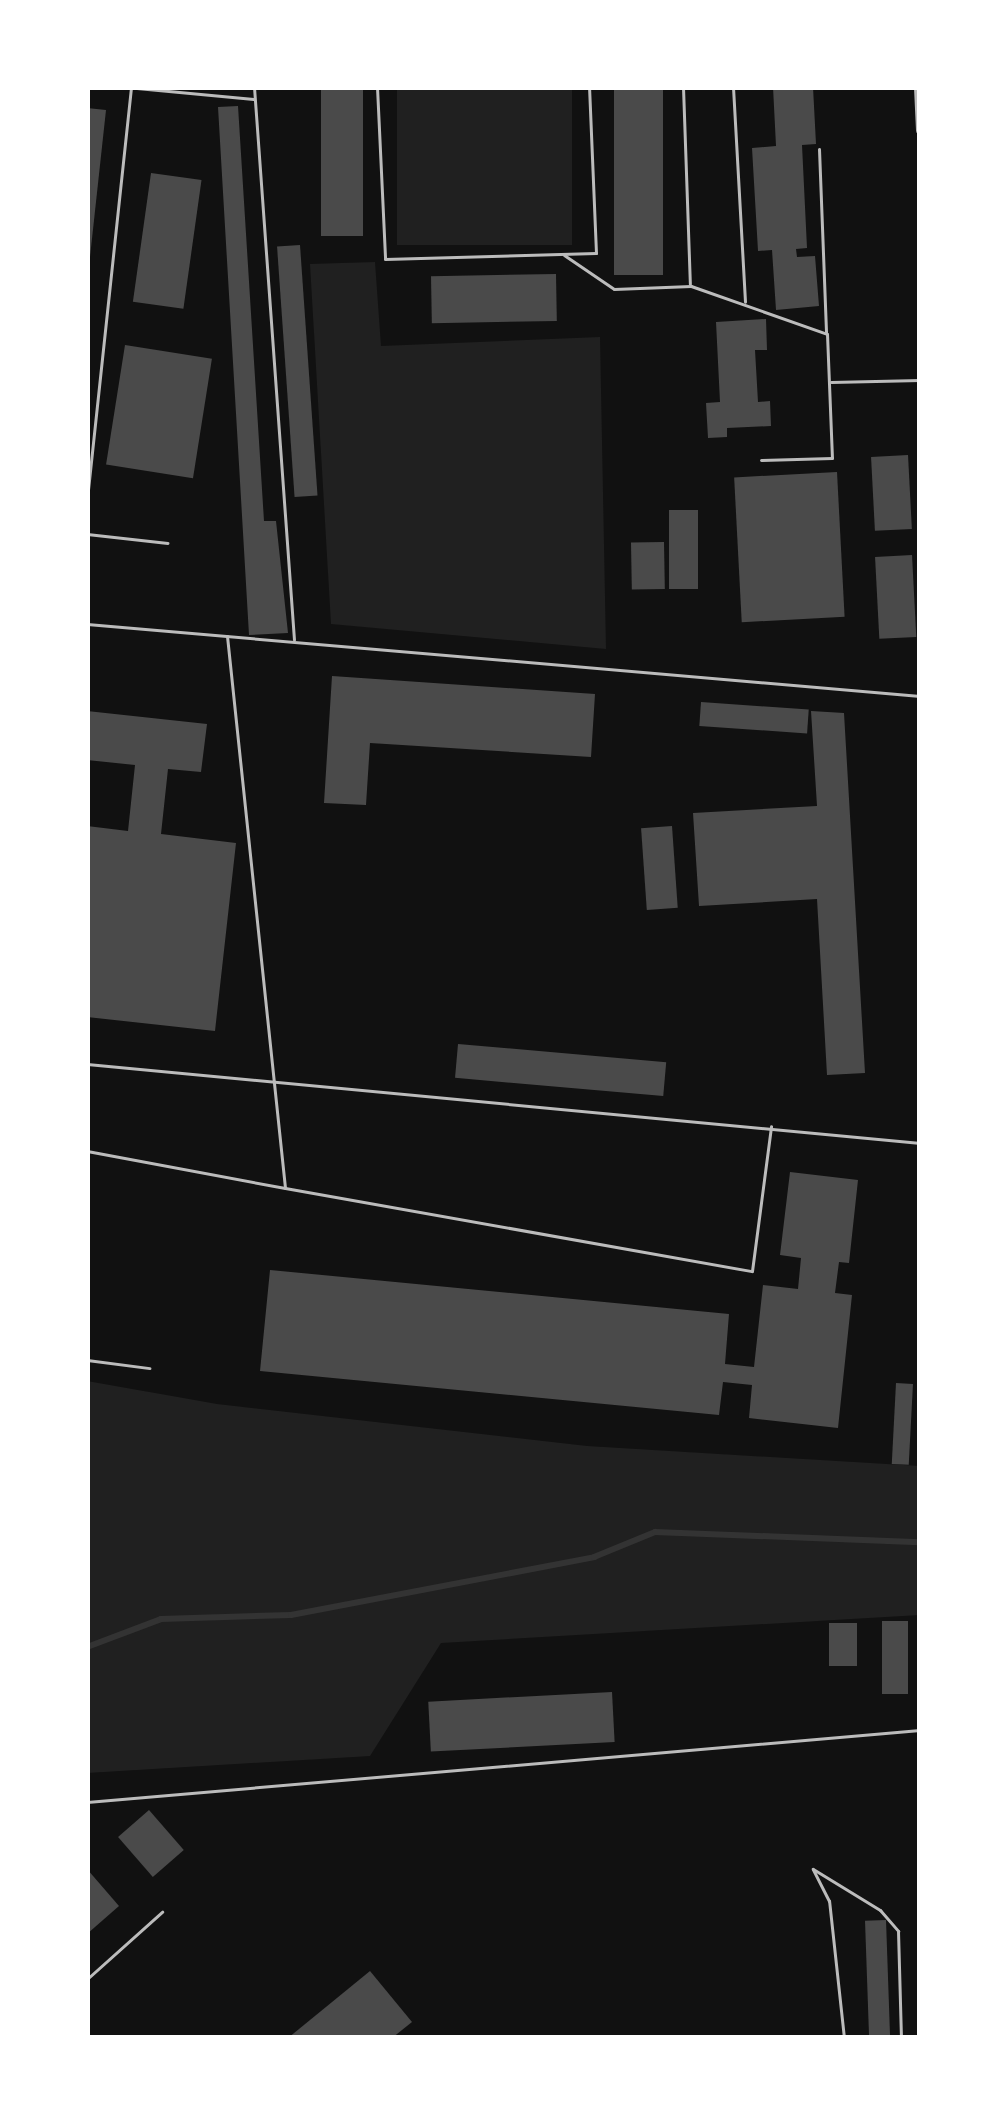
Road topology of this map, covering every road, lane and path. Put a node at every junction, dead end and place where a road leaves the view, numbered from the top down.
1 (128, 87) edge
2 (254, 87) edge
3 (377, 87) edge
4 (589, 87) edge
5 (683, 87) edge
6 (733, 87) edge
7 (918, 87) edge
8 (255, 99) junction
9 (920, 130) edge
10 (819, 149) dead end
11 (562, 254) junction
12 (691, 286) junction
13 (745, 304) junction
14 (826, 334) junction
15 (920, 380) edge
16 (829, 382) junction
17 (761, 460) dead end
18 (87, 499) edge
19 (87, 534) edge
20 (168, 543) dead end
21 (87, 623) edge
22 (227, 636) junction
23 (294, 641) junction
24 (920, 696) edge
25 (87, 1064) edge
26 (276, 1078) junction
27 (771, 1126) junction
28 (920, 1143) edge
29 (87, 1151) edge
30 (286, 1188) junction
31 (87, 1360) edge
32 (149, 1368) dead end
33 (920, 1730) edge
34 (87, 1802) edge
35 (162, 1912) dead end
36 (87, 1979) edge
37 (844, 2038) edge
38 (901, 2038) edge

1 - 8 lane
1 - 18 lane
2 - 8 lane
3 - 11 lane
4 - 11 lane
5 - 12 lane
6 - 13 lane
7 - 9 street
8 - 23 lane
10 - 14 lane
11 - 12 lane
12 - 13 lane
13 - 14 lane
14 - 16 lane
15 - 16 lane
16 - 17 lane
19 - 20 lane
21 - 22 lane
22 - 23 lane
22 - 26 lane
23 - 24 lane
25 - 26 lane
26 - 27 lane
26 - 30 lane
27 - 28 lane
27 - 30 lane
29 - 30 lane
31 - 32 lane
33 - 34 lane
35 - 36 lane
37 - 38 lane

